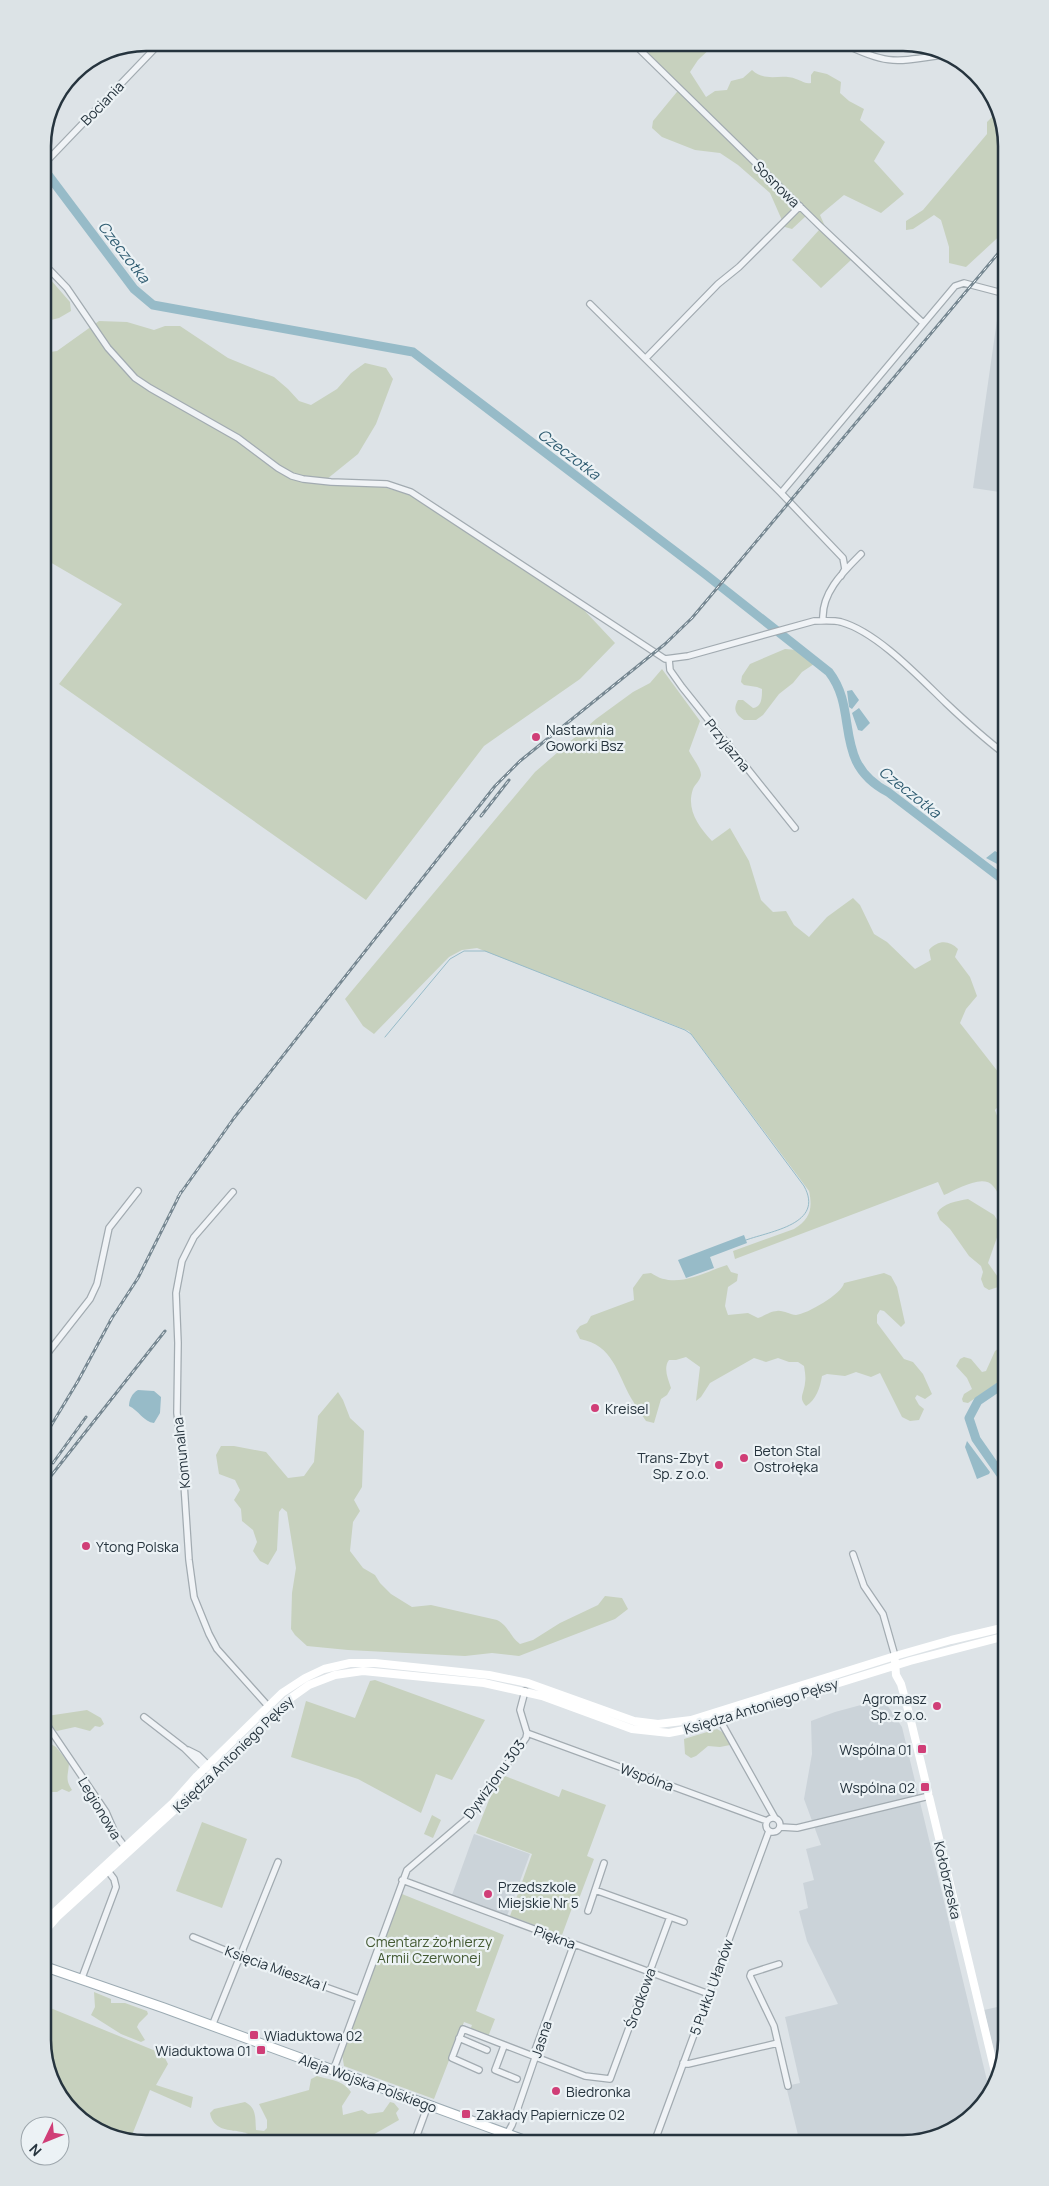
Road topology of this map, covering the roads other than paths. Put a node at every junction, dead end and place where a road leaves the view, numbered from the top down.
1 (151, 51) edge
2 (641, 51) edge
3 (861, 51) edge
4 (935, 56) edge
5 (51, 157) edge
6 (800, 206) junction
7 (51, 271) edge
8 (998, 292) edge
9 (590, 304) dead end
10 (924, 323) junction
11 (646, 358) junction
12 (781, 493) junction
13 (862, 554) dead end
14 (841, 576) junction
15 (824, 620) junction
16 (669, 659) junction
17 (998, 748) edge
18 (795, 828) dead end
19 (138, 1191) dead end
20 (232, 1192) dead end
21 (51, 1350) edge
22 (853, 1554) dead end
23 (998, 1629) edge
24 (998, 1638) edge
25 (895, 1656) junction
26 (896, 1665) junction
27 (525, 1691) junction
28 (268, 1706) junction
29 (144, 1717) dead end
30 (720, 1720) junction
31 (51, 1732) edge
32 (527, 1733) junction
33 (207, 1767) junction
34 (212, 1773) junction
35 (929, 1796) junction
36 (775, 1818) junction
37 (767, 1821) junction
38 (781, 1827) junction
39 (769, 1832) junction
40 (125, 1847) junction
41 (278, 1862) dead end
42 (604, 1863) dead end
43 (108, 1871) junction
44 (402, 1880) junction
45 (595, 1890) junction
46 (588, 1910) dead end
47 (51, 1915) edge
48 (670, 1917) junction
49 (51, 1922) edge
50 (684, 1922) dead end
51 (193, 1937) dead end
52 (574, 1944) junction
53 (239, 1956) junction
54 (51, 1963) edge
55 (779, 1964) dead end
56 (51, 1969) edge
57 (649, 1972) junction
58 (83, 1975) junction
59 (121, 1993) junction
60 (708, 1994) junction
61 (359, 1998) junction
62 (212, 2026) junction
63 (459, 2038) junction
64 (778, 2043) junction
65 (504, 2046) junction
66 (488, 2050) dead end
67 (535, 2058) junction
68 (683, 2063) junction
69 (994, 2068) edge
70 (478, 2070) dead end
71 (332, 2071) junction
72 (517, 2079) dead end
73 (788, 2086) dead end
74 (428, 2105) junction
75 (508, 2134) joint
76 (417, 2135) edge
77 (657, 2135) edge

1 - 5 street, Bociania
2 - 6 street, Sosnowa
3 - 4 street
6 - 10 street, Sosnowa
6 - 11 street
7 - 16 street
8 - 10 street
9 - 11 street
10 - 12 street
11 - 12 street
12 - 14 street
13 - 14 street
14 - 15 street
15 - 16 street
15 - 17 street
16 - 18 street, Przyjazna
19 - 21 street
20 - 28 street, Komunalna
22 - 25 street
23 - 25 main road, Księdza Antoniego Pęksy
24 - 26 main road, Księdza Antoniego Pęksy
25 - 26 main road, Kołobrzeska
25 - 28 main road, Księdza Antoniego Pęksy
26 - 30 main road, Księdza Antoniego Pęksy
26 - 35 main road, Kołobrzeska
27 - 30 main road, Księdza Antoniego Pęksy
27 - 32 street, Dywizjonu 303
27 - 34 main road, Księdza Antoniego Pęksy
28 - 33 main road, Księdza Antoniego Pęksy
29 - 33 street
30 - 36 street
31 - 40 street, Legionowa
32 - 37 street, Wspólna
32 - 44 street, Dywizjonu 303
33 - 34 street
33 - 40 main road, Księdza Antoniego Pęksy
34 - 43 main road, Księdza Antoniego Pęksy
35 - 38 street
35 - 69 main road, Kołobrzeska
36 - 37 street
36 - 38 street
37 - 39 street
38 - 39 street
39 - 60 street, 5 Pułku Ułanów
40 - 47 main road, Księdza Antoniego Pęksy
41 - 53 street
42 - 45 street
43 - 49 main road, Księdza Antoniego Pęksy
43 - 58 street
44 - 52 street, Piękna
44 - 61 street, Dywizjonu 303
45 - 46 street
45 - 48 street
48 - 50 street
48 - 57 street, Środkowa
51 - 53 street, Księcia Mieszka I
52 - 57 street, Piękna
52 - 67 street, Jasna
53 - 61 street, Księcia Mieszka I
53 - 62 street
54 - 58 main road, Aleja Wojska Polskiego
55 - 64 street
56 - 59 main road, Aleja Wojska Polskiego
57 - 60 street, Piękna
57 - 67 street, Środkowa
58 - 59 main road, Aleja Wojska Polskiego
59 - 62 main road, Aleja Wojska Polskiego
60 - 68 street, 5 Pułku Ułanów
61 - 71 street, Dywizjonu 303
62 - 71 main road, Aleja Wojska Polskiego
63 - 65 street
63 - 66 street
63 - 70 street
64 - 68 street
64 - 73 street
65 - 67 street
65 - 72 street
67 - 75 street, Jasna
68 - 77 street, 5 Pułku Ułanów
71 - 74 main road, Aleja Wojska Polskiego
74 - 75 main road, Aleja Wojska Polskiego
74 - 76 street

